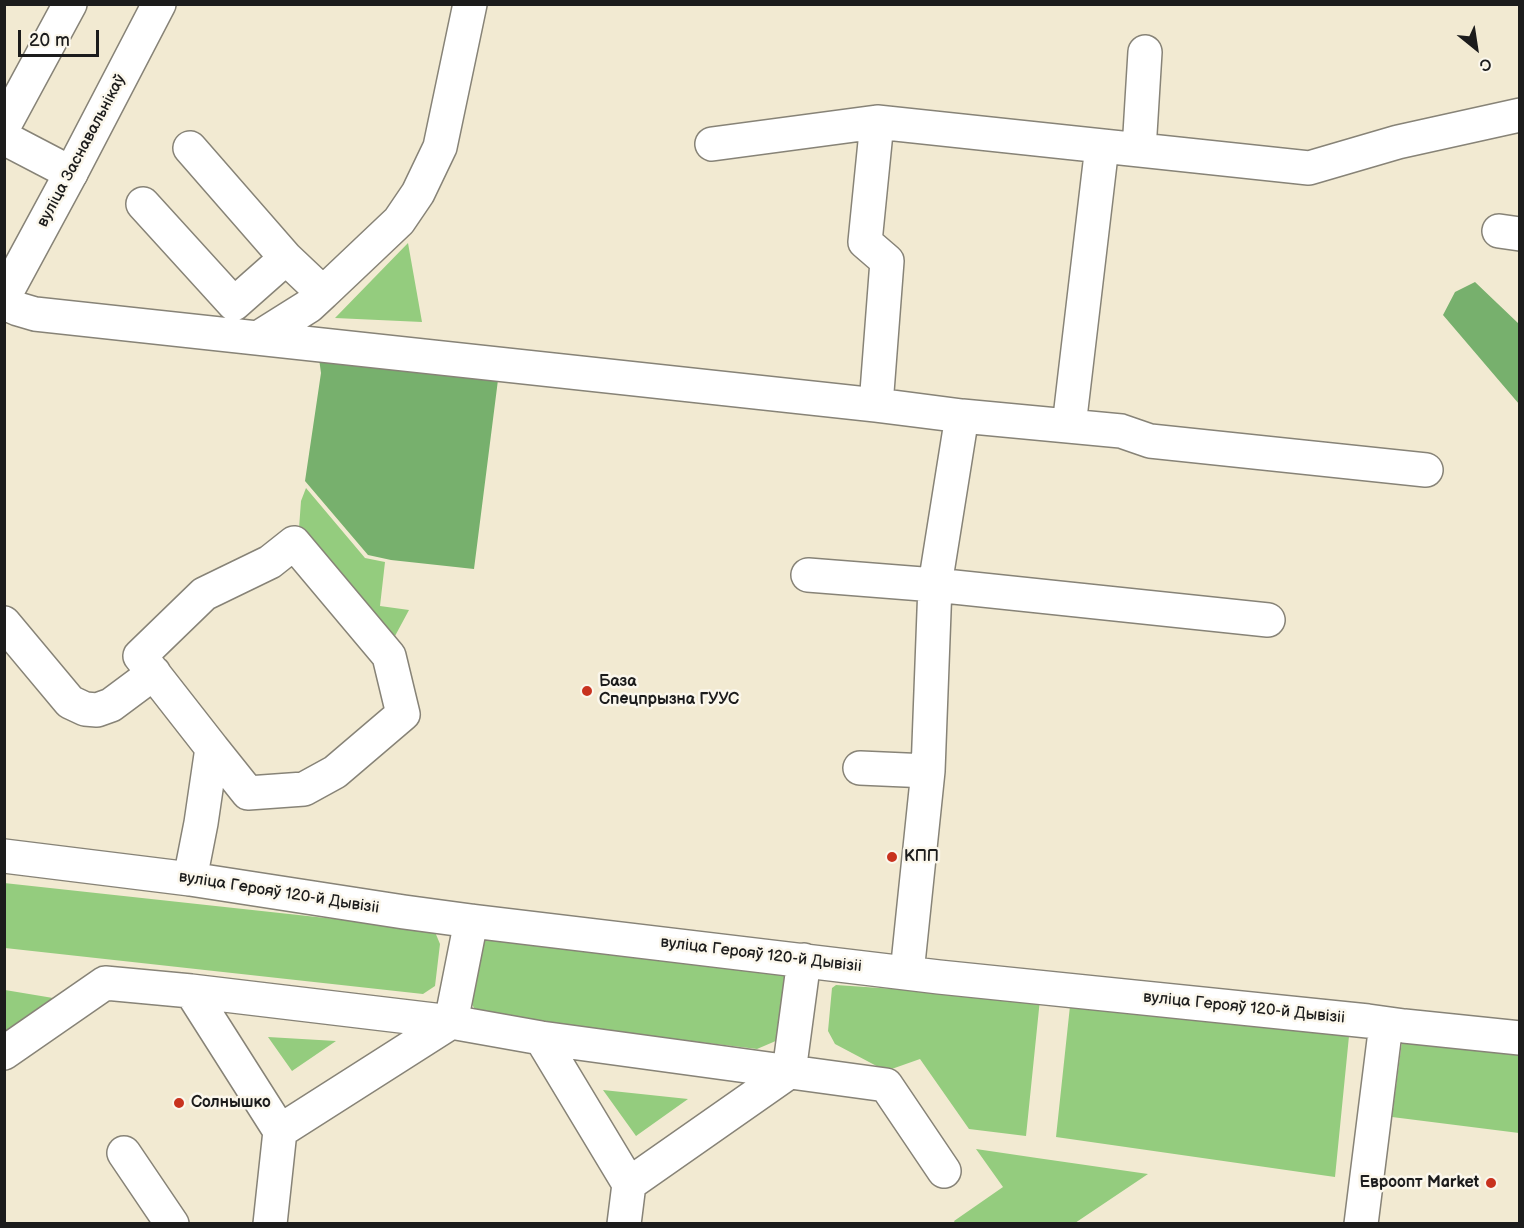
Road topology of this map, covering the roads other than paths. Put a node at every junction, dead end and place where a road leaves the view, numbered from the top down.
1 (70, 4) edge
2 (159, 4) edge
3 (470, 4) edge
4 (1144, 52) dead end
5 (1520, 115) edge
6 (878, 122) junction
7 (4, 126) edge
8 (4, 138) edge
9 (712, 144) dead end
10 (1102, 146) junction
11 (190, 148) dead end
12 (1139, 150) junction
13 (71, 173) junction
14 (143, 204) dead end
15 (286, 258) junction
16 (323, 293) junction
17 (4, 297) edge
18 (4, 303) edge
19 (258, 338) junction
20 (876, 405) junction
21 (962, 416) junction
22 (1069, 426) junction
23 (1426, 470) dead end
24 (808, 575) dead end
25 (935, 585) junction
26 (1268, 620) dead end
27 (4, 623) edge
28 (154, 674) junction
29 (212, 748) junction
30 (860, 768) dead end
31 (928, 771) junction
32 (4, 856) edge
33 (190, 879) junction
34 (471, 921) junction
35 (804, 960) junction
36 (907, 973) junction
37 (191, 992) junction
38 (451, 1022) junction
39 (1386, 1024) junction
40 (542, 1038) junction
41 (1520, 1038) edge
42 (4, 1053) edge
43 (789, 1072) junction
44 (280, 1131) junction
45 (124, 1153) dead end
46 (944, 1171) dead end
47 (629, 1184) junction
48 (172, 1224) edge
49 (270, 1224) edge
50 (624, 1224) edge
51 (1361, 1224) edge

1 - 7 street
2 - 13 street, вуліца Заснавальнікаў
3 - 16 street
4 - 12 street
5 - 12 street
6 - 9 street
6 - 10 street
6 - 20 street
8 - 13 street
10 - 12 street
10 - 22 street
11 - 15 street
13 - 17 street, вуліца Заснавальнікаў
14 - 15 street
15 - 16 street
16 - 19 street
18 - 19 street
19 - 20 street
20 - 21 street
21 - 22 street
21 - 25 street
22 - 23 street
24 - 25 street
25 - 26 street
25 - 31 street
27 - 28 street
28 - 29 street
28 - 29 street
29 - 33 street
30 - 31 street
31 - 36 street
32 - 33 street, вуліца Герояў 120-й Дывізіі
33 - 34 street, вуліца Герояў 120-й Дывізіі
34 - 35 street, вуліца Герояў 120-й Дывізіі
34 - 38 street
35 - 36 street, вуліца Герояў 120-й Дывізіі
35 - 43 street
36 - 39 street, вуліца Герояў 120-й Дывізіі
37 - 38 street
37 - 42 street
37 - 44 street
38 - 40 street
38 - 44 street
39 - 41 street, вуліца Герояў 120-й Дывізіі
39 - 51 street
40 - 43 street
40 - 47 street
43 - 46 street
43 - 47 street
44 - 49 street
45 - 48 street
47 - 50 street

